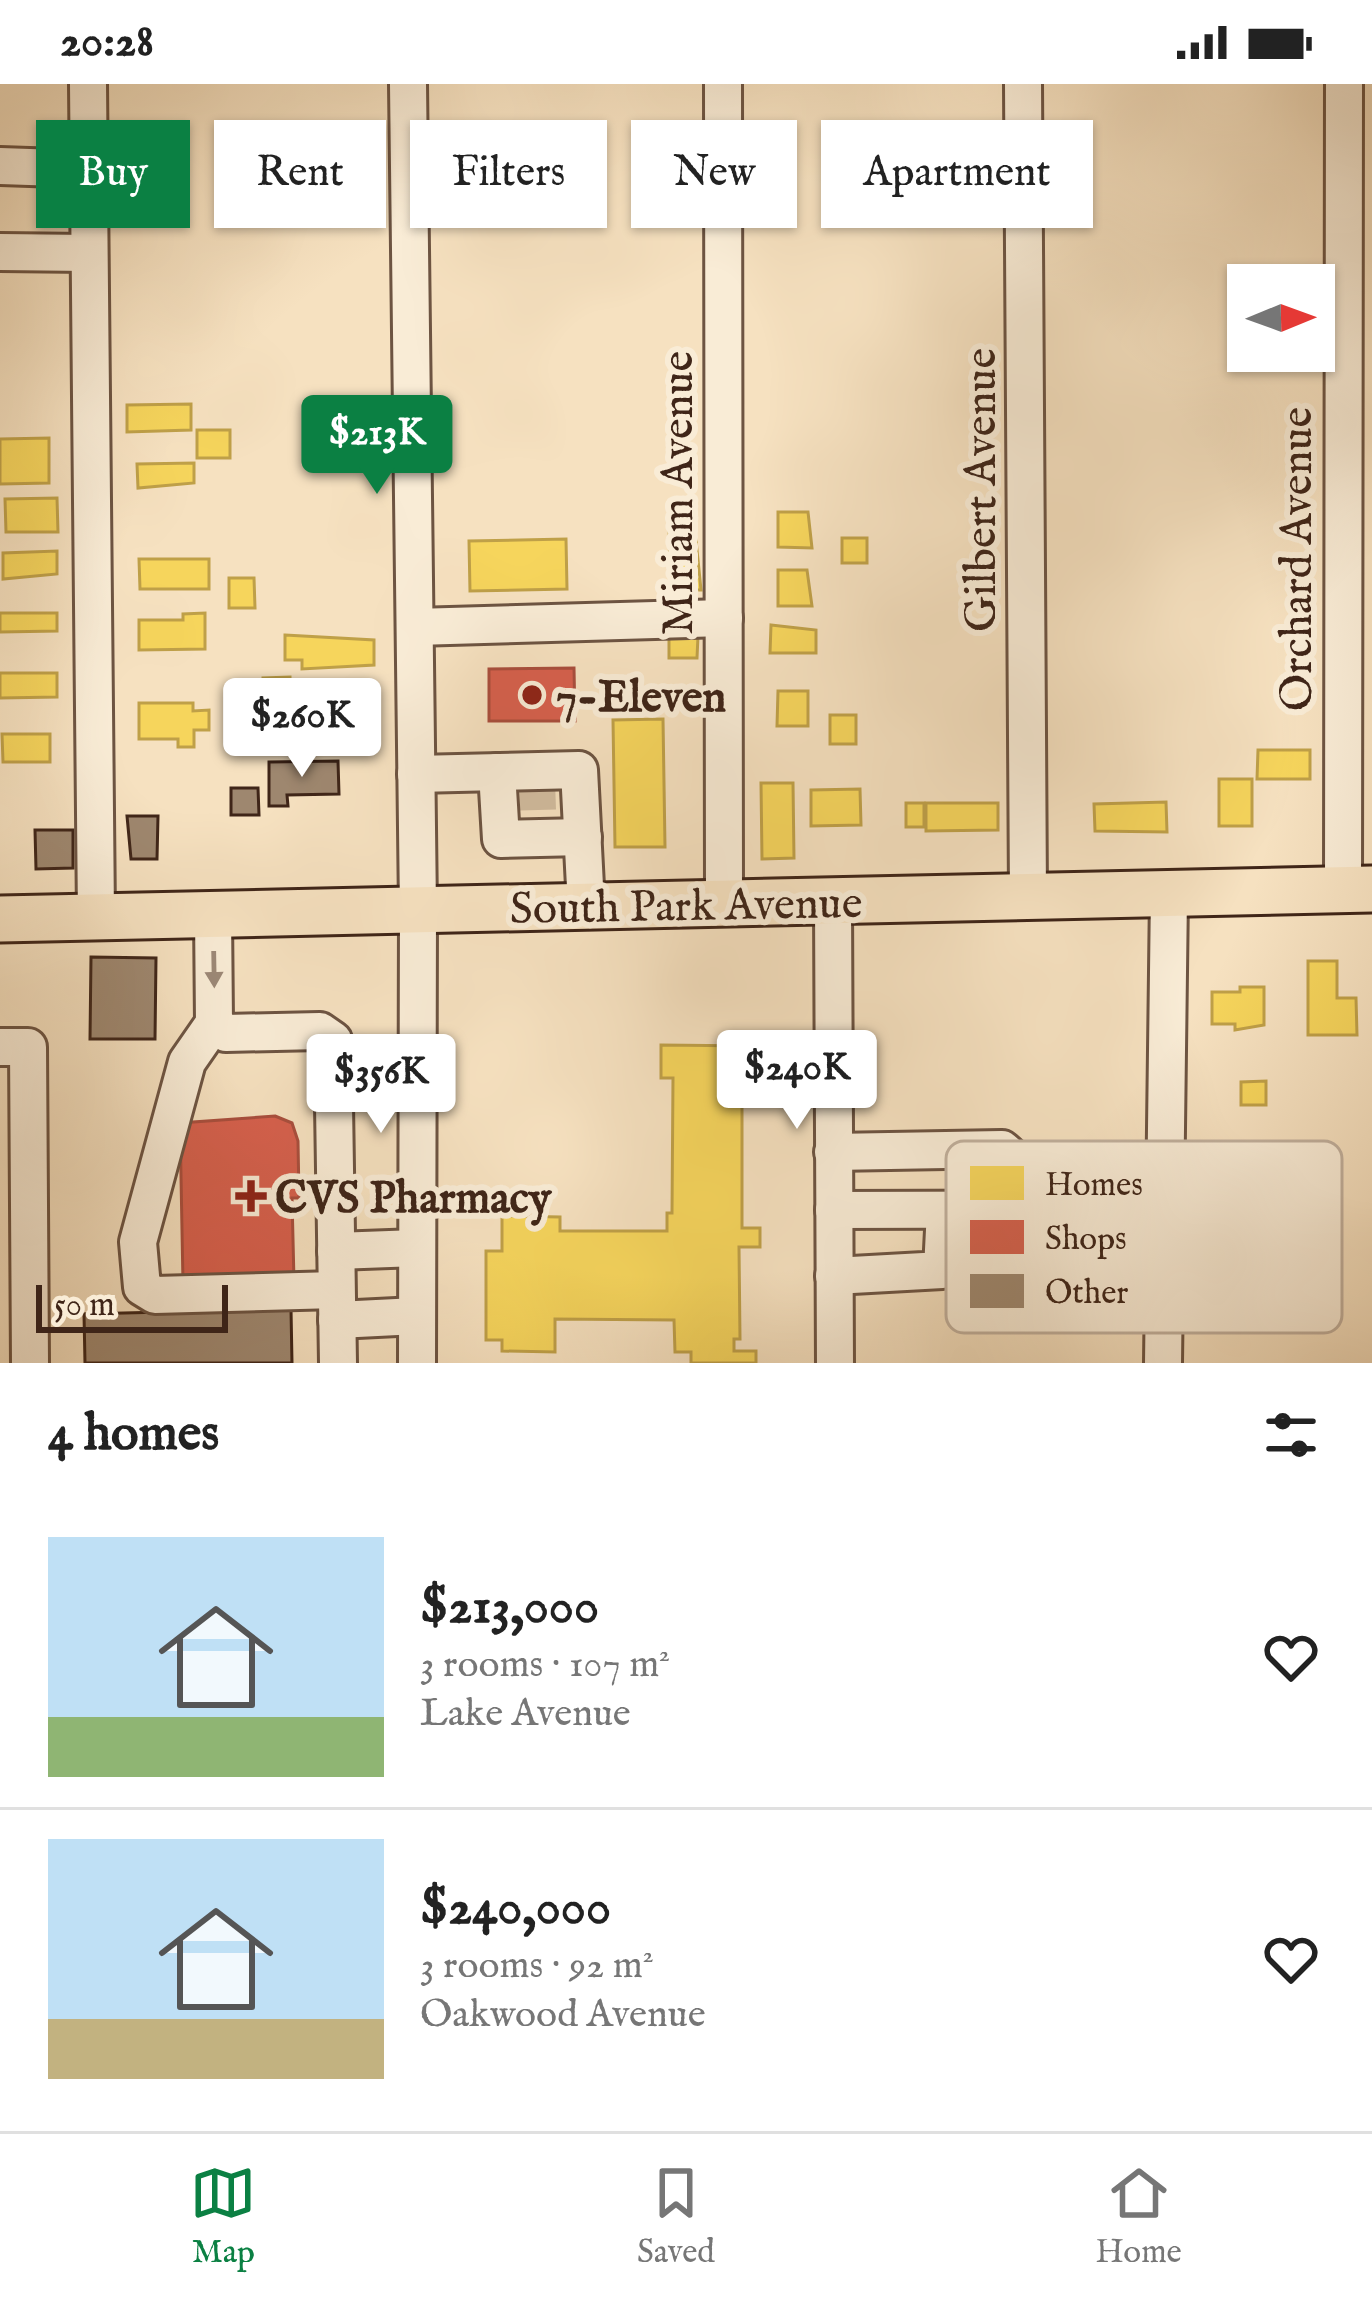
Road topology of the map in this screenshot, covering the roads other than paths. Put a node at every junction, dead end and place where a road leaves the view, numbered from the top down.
1 (88, 84) edge
2 (408, 84) edge
3 (722, 84) edge
4 (1023, 84) edge
5 (1344, 84) edge
6 (88, 120) edge
7 (0, 166) edge
8 (36, 167) edge
9 (89, 228) edge
10 (0, 252) edge
11 (89, 253) junction
12 (724, 618) junction
13 (415, 627) junction
14 (1357, 756) edge
15 (497, 772) junction
16 (416, 774) junction
17 (538, 800) junction
18 (583, 837) junction
19 (1357, 890) edge
20 (1169, 894) junction
21 (1028, 896) junction
22 (832, 901) junction
23 (724, 902) junction
24 (586, 906) junction
25 (418, 910) junction
26 (213, 914) junction
27 (96, 917) junction
28 (0, 919) edge
29 (214, 1024) junction
30 (0, 1047) edge
31 (1167, 1141) edge
32 (946, 1150) edge
33 (833, 1152) junction
34 (834, 1210) junction
35 (945, 1210) joint
36 (417, 1248) junction
37 (336, 1250) junction
38 (834, 1276) junction
39 (337, 1305) junction
40 (417, 1316) junction
41 (1164, 1333) edge
42 (31, 1363) edge
43 (338, 1363) edge
44 (417, 1363) edge
45 (835, 1363) edge
46 (1163, 1363) edge

1 - 6 street
2 - 13 street
3 - 12 street, Miriam Avenue
4 - 21 street, Gilbert Avenue
5 - 14 street, Orchard Avenue
7 - 8 street
9 - 11 street
10 - 11 street
11 - 27 street
12 - 13 street
12 - 23 street, Miriam Avenue
13 - 16 street
14 - 19 street, Orchard Avenue
15 - 16 street
15 - 17 street
15 - 17 street
16 - 25 street
17 - 18 street
17 - 18 street
18 - 24 street
19 - 20 main road, South Park Avenue
20 - 21 main road, South Park Avenue
20 - 31 street
21 - 22 main road, South Park Avenue
22 - 23 main road, South Park Avenue
22 - 33 street
23 - 24 main road, South Park Avenue
24 - 25 main road, South Park Avenue
25 - 26 main road, South Park Avenue
25 - 36 street
26 - 27 main road, South Park Avenue
26 -> 29 street
27 - 28 main road, South Park Avenue
29 - 37 street
29 - 39 street
30 - 42 street
32 - 33 street
33 - 34 street
34 - 35 street
34 - 38 street
35 - 38 street
36 - 37 street
36 - 40 street
37 - 39 street
38 - 45 street
39 - 40 street
39 - 43 street
40 - 44 street
41 - 46 street

